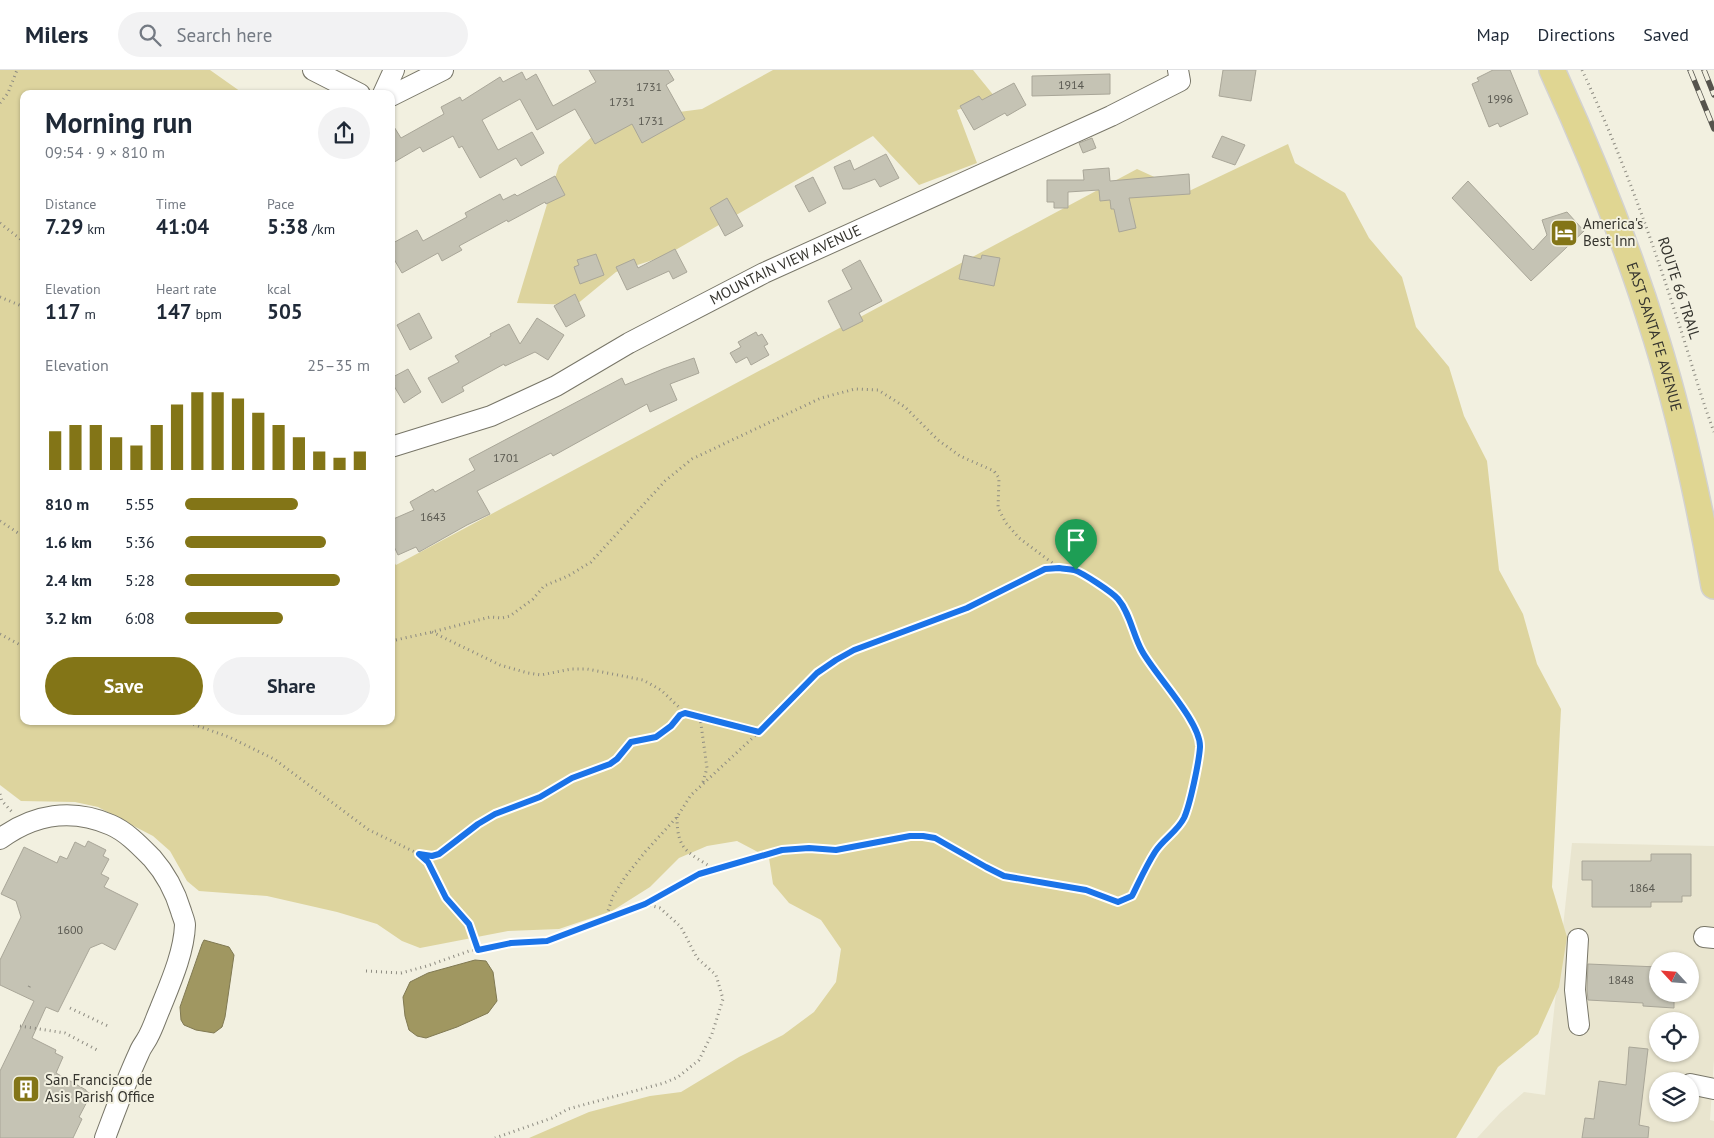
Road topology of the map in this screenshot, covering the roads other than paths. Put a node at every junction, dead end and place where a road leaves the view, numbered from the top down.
1 (313, 70) edge
2 (394, 70) edge
3 (442, 70) edge
4 (1552, 70) edge
5 (1179, 75) edge
6 (352, 90) edge
7 (385, 90) edge
8 (395, 94) edge
9 (395, 446) edge
10 (1714, 586) edge
11 (0, 839) edge
12 (1578, 939) dead end
13 (1579, 1025) dead end
14 (1699, 1086) edge
15 (1714, 1089) edge
16 (105, 1138) edge

1 - 6 street
2 - 7 street
3 - 8 street
4 - 10 main road, EAST SANTA FE AVENUE
5 - 9 street, MOUNTAIN VIEW AVENUE
11 - 16 street
12 - 13 street
14 - 15 street

